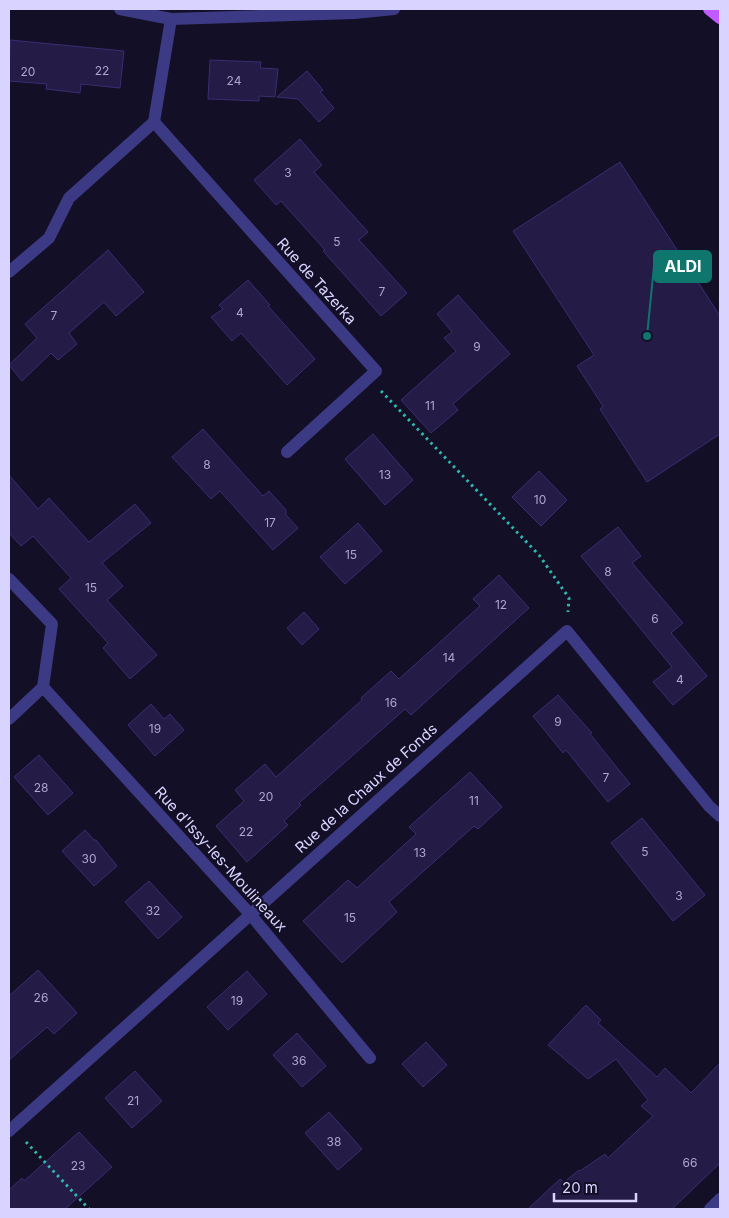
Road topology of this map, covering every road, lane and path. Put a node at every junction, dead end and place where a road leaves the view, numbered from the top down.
1 (120, 9) edge
2 (394, 9) edge
3 (709, 9) edge
4 (720, 18) edge
5 (171, 19) junction
6 (154, 122) junction
7 (9, 272) edge
8 (376, 372) junction
9 (287, 452) dead end
10 (9, 579) edge
11 (567, 631) junction
12 (43, 687) junction
13 (9, 719) edge
14 (720, 816) edge
15 (250, 914) junction
16 (370, 1058) dead end
17 (11, 1129) edge
18 (720, 1199) edge
19 (89, 1209) edge
20 (710, 1209) edge

1 - 5 street
2 - 5 street
3 - 4 main road
5 - 6 street
6 - 7 street
6 - 8 street, Rue de Tazerka
8 - 9 street
8 - 11 path
10 - 12 street
11 - 14 street
11 - 15 street, Rue de la Chaux de Fonds
12 - 13 street
12 - 15 street, Rue d'Issy-les-Moulineaux
15 - 16 street, Rue d'Issy-les-Moulineaux
15 - 17 street, Rue de la Chaux de Fonds
17 - 19 path
18 - 20 street

